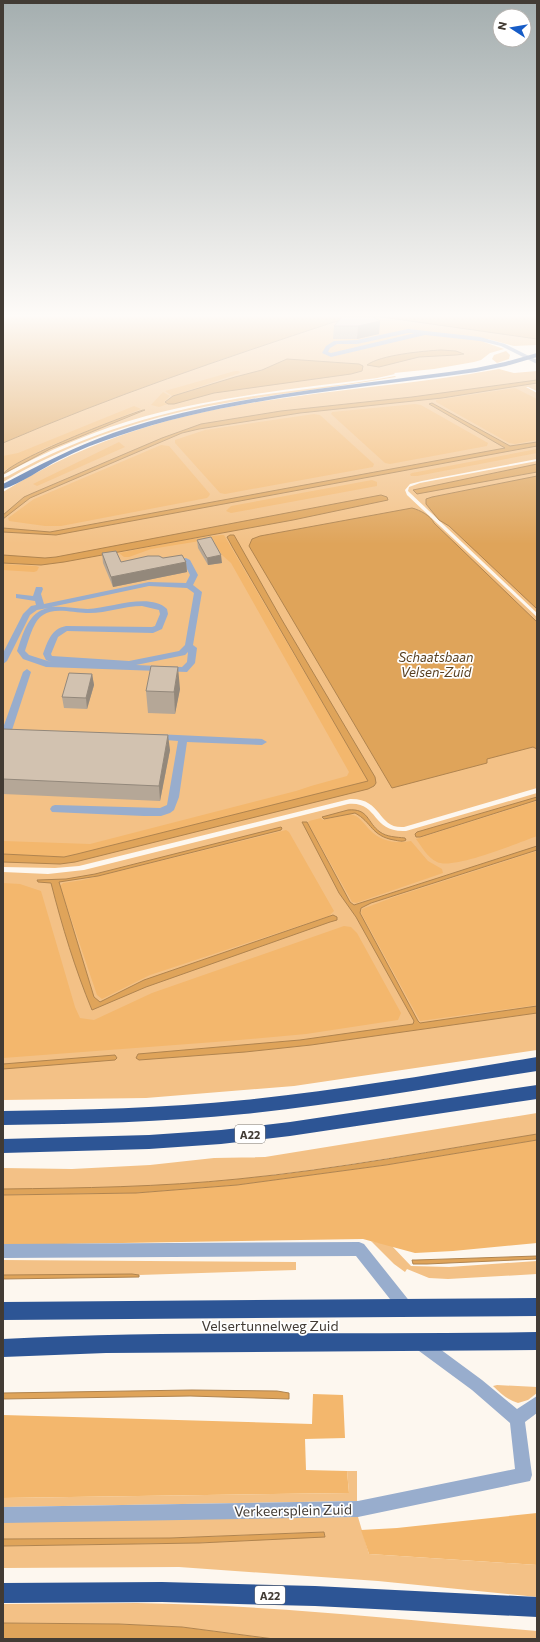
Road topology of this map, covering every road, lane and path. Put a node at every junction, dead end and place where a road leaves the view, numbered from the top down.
1 (331, 391) edge
2 (3, 487) edge
3 (164, 564) edge
4 (189, 586) junction
5 (39, 589) dead end
6 (19, 596) dead end
7 (39, 602) junction
8 (189, 646) junction
9 (4, 657) edge
10 (27, 672) dead end
11 (8, 730) edge
12 (145, 737) edge
13 (183, 739) junction
14 (262, 742) dead end
15 (55, 810) dead end
16 (537, 1064) edge
17 (537, 1092) edge
18 (3, 1118) edge
19 (3, 1146) edge
20 (3, 1251) edge
21 (537, 1307) edge
22 (406, 1308) junction
23 (3, 1311) edge
24 (537, 1341) edge
25 (420, 1343) junction
26 (3, 1348) edge
27 (537, 1404) edge
28 (517, 1419) junction
29 (3, 1515) edge
30 (3, 1593) edge
31 (537, 1606) edge

1 - 2 main road
3 - 4 street
4 - 7 street
4 - 8 street
5 - 7 street
6 - 7 street
7 - 9 street
8 - 8 street
10 - 11 street
12 - 13 street
13 - 14 street
13 - 15 street
16 - 18 highway, A22
17 - 19 highway, A22
20 - 22 street
21 - 22 highway, Velsertunnelweg Zuid
22 - 23 highway, Velsertunnelweg Zuid
24 - 25 highway, Velsertunnelweg Zuid
25 - 26 highway, Velsertunnelweg Zuid
25 - 28 street
27 - 28 street
28 - 29 street, Verkeersplein Zuid
30 - 31 highway, A22

